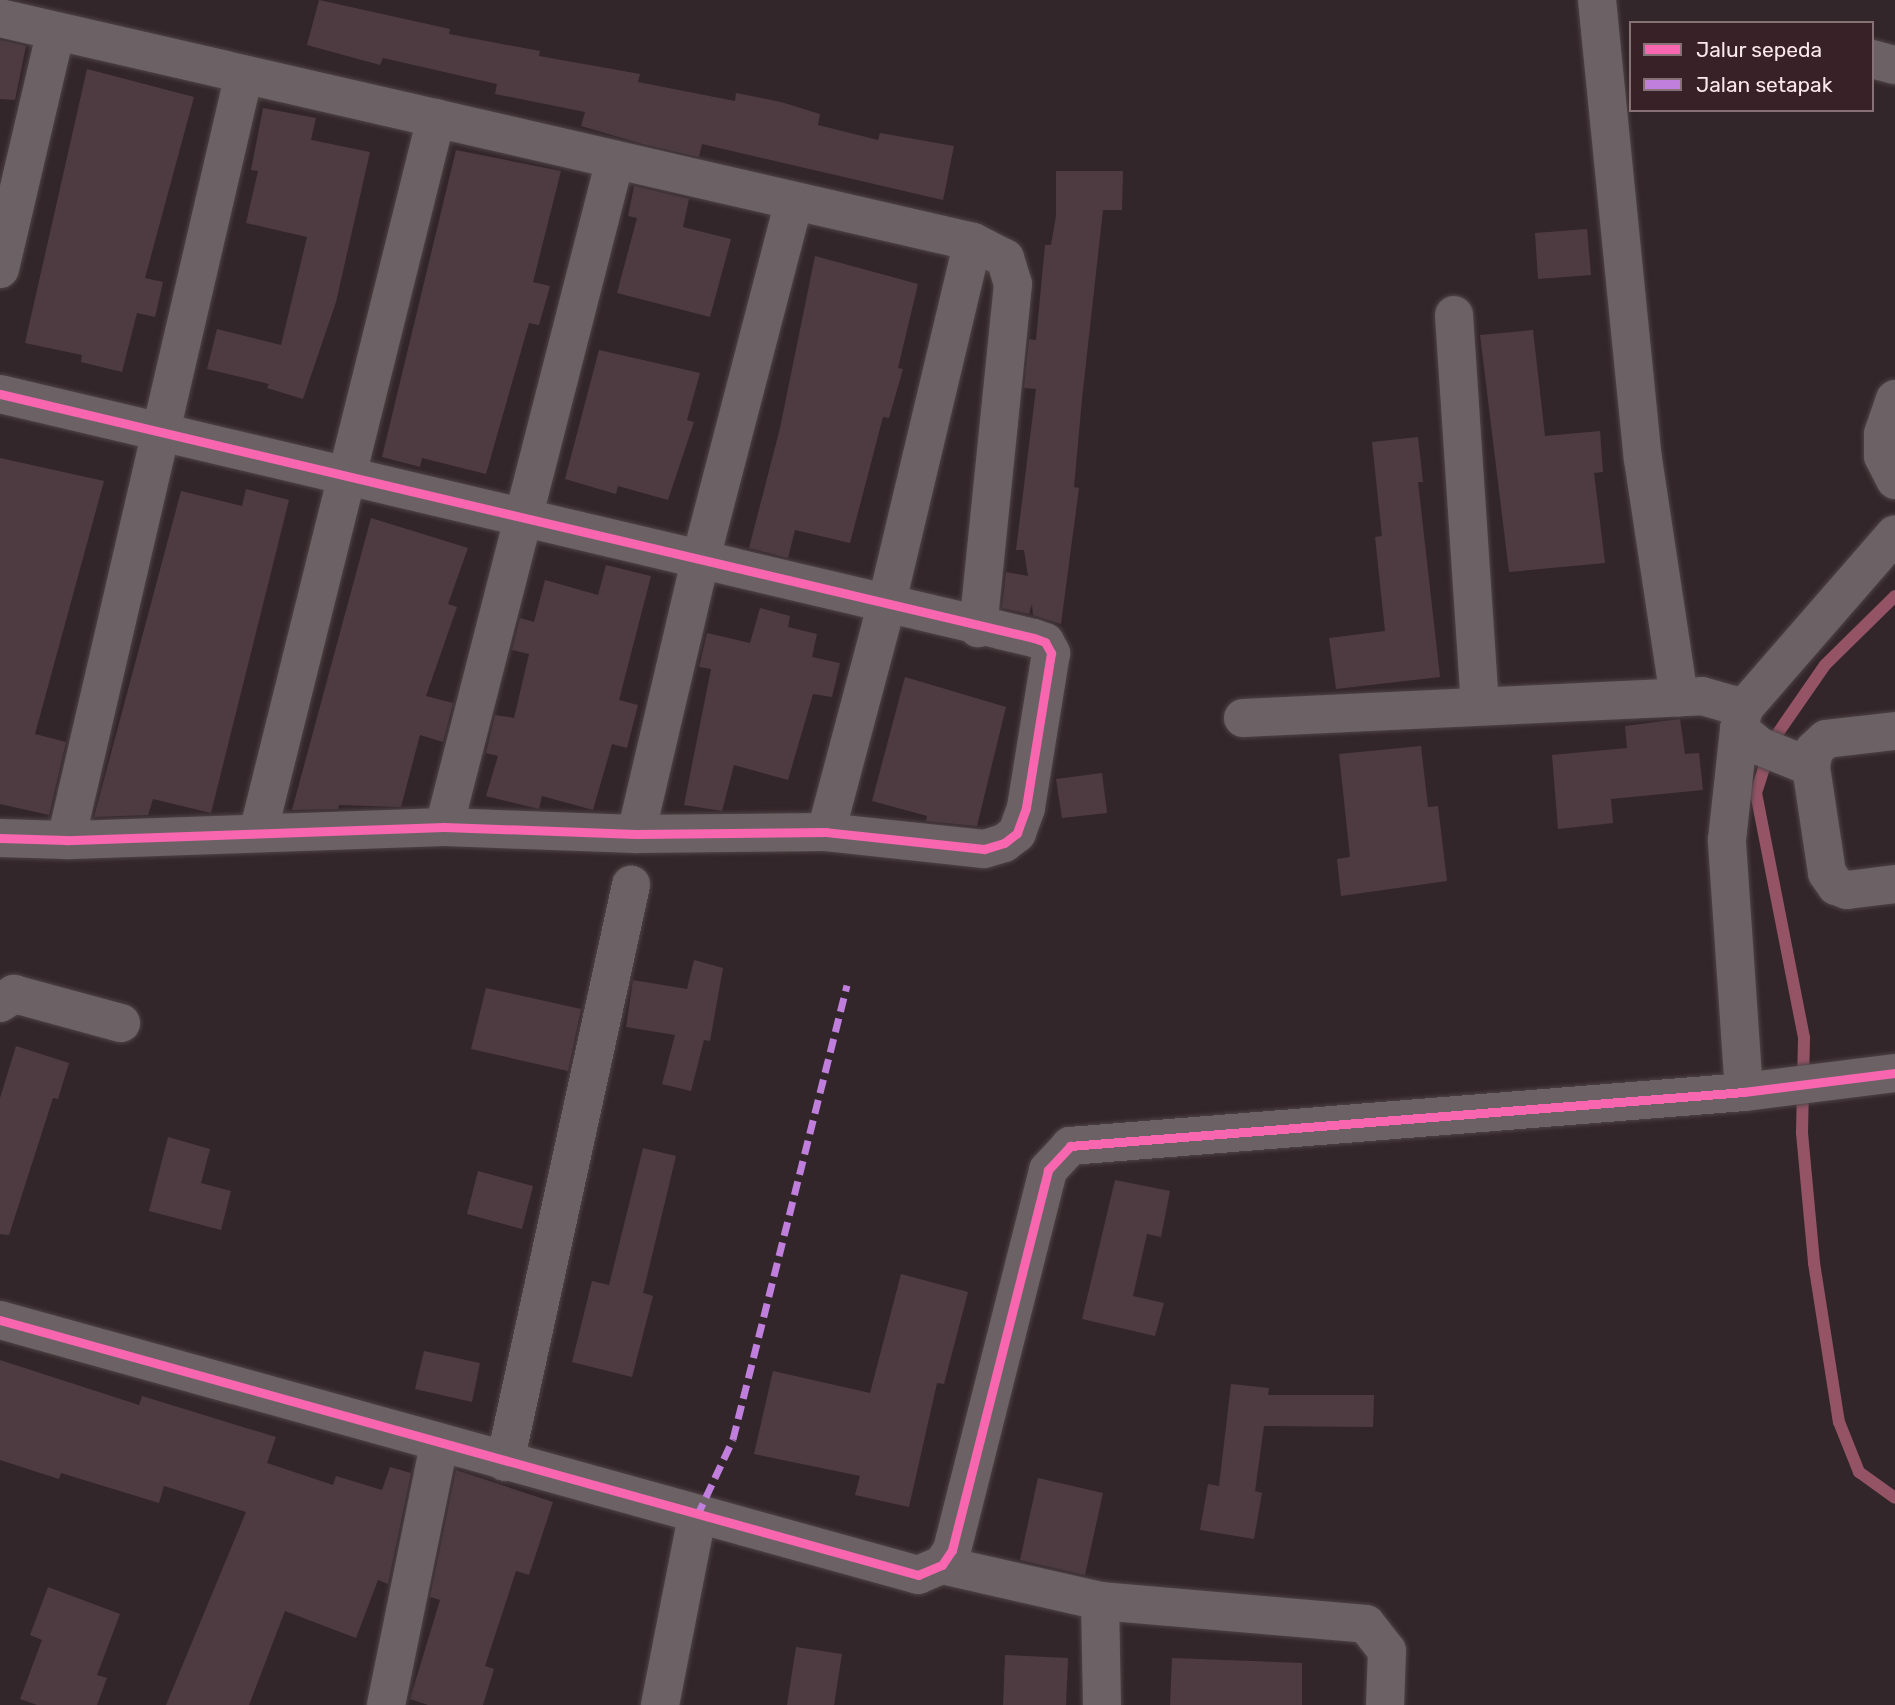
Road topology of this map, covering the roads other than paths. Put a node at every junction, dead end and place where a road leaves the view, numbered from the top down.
1 (1597, 0) edge
2 (0, 18) edge
3 (56, 31) junction
4 (1874, 60) edge
5 (1895, 65) edge
6 (244, 74) junction
7 (436, 118) junction
8 (615, 160) junction
9 (794, 202) junction
10 (973, 242) junction
11 (0, 269) edge
12 (1454, 315) dead end
13 (0, 394) edge
14 (1895, 399) edge
15 (161, 432) junction
16 (346, 477) junction
17 (1895, 480) edge
18 (522, 519) junction
19 (1895, 534) edge
20 (701, 562) junction
21 (886, 606) junction
22 (978, 628) junction
23 (1679, 696) junction
24 (1480, 704) junction
25 (1243, 718) dead end
26 (1747, 728) junction
27 (1895, 732) edge
28 (1802, 764) junction
29 (444, 827) junction
30 (826, 832) junction
31 (258, 833) junction
32 (636, 834) junction
33 (0, 838) edge
34 (66, 840) junction
35 (1895, 884) edge
36 (631, 885) dead end
37 (0, 1003) edge
38 (121, 1023) dead end
39 (1895, 1073) edge
40 (1750, 1091) junction
41 (0, 1320) edge
42 (439, 1444) junction
43 (505, 1462) junction
44 (697, 1516) junction
45 (942, 1565) junction
46 (1100, 1601) junction
47 (386, 1705) edge
48 (660, 1705) edge
49 (1101, 1705) edge
50 (1385, 1705) edge

1 - 23 street
2 - 3 street
3 - 6 street
3 - 11 street
4 - 5 street
6 - 7 street
6 - 15 street
7 - 8 street
7 - 16 street
8 - 9 street
8 - 18 street
9 - 10 street
9 - 20 street
10 - 21 street
10 - 22 street
12 - 24 street
13 - 15 street
14 - 17 street
15 - 16 street
15 - 34 street
16 - 18 street
16 - 31 street
18 - 20 street
18 - 29 street
19 - 26 street
20 - 21 street
20 - 32 street
21 - 22 street
21 - 30 street
22 - 30 street
23 - 24 street
23 - 26 street
24 - 25 street
26 - 28 street
26 - 40 street
27 - 28 street
28 - 35 street
29 - 31 street
29 - 32 street
30 - 32 street
31 - 34 street
33 - 34 street
36 - 43 street
37 - 38 street
39 - 40 street
40 - 45 street
41 - 42 street
42 - 43 street
42 - 47 street
43 - 44 street
44 - 45 street
44 - 48 street
45 - 46 street
46 - 49 street
46 - 50 street

